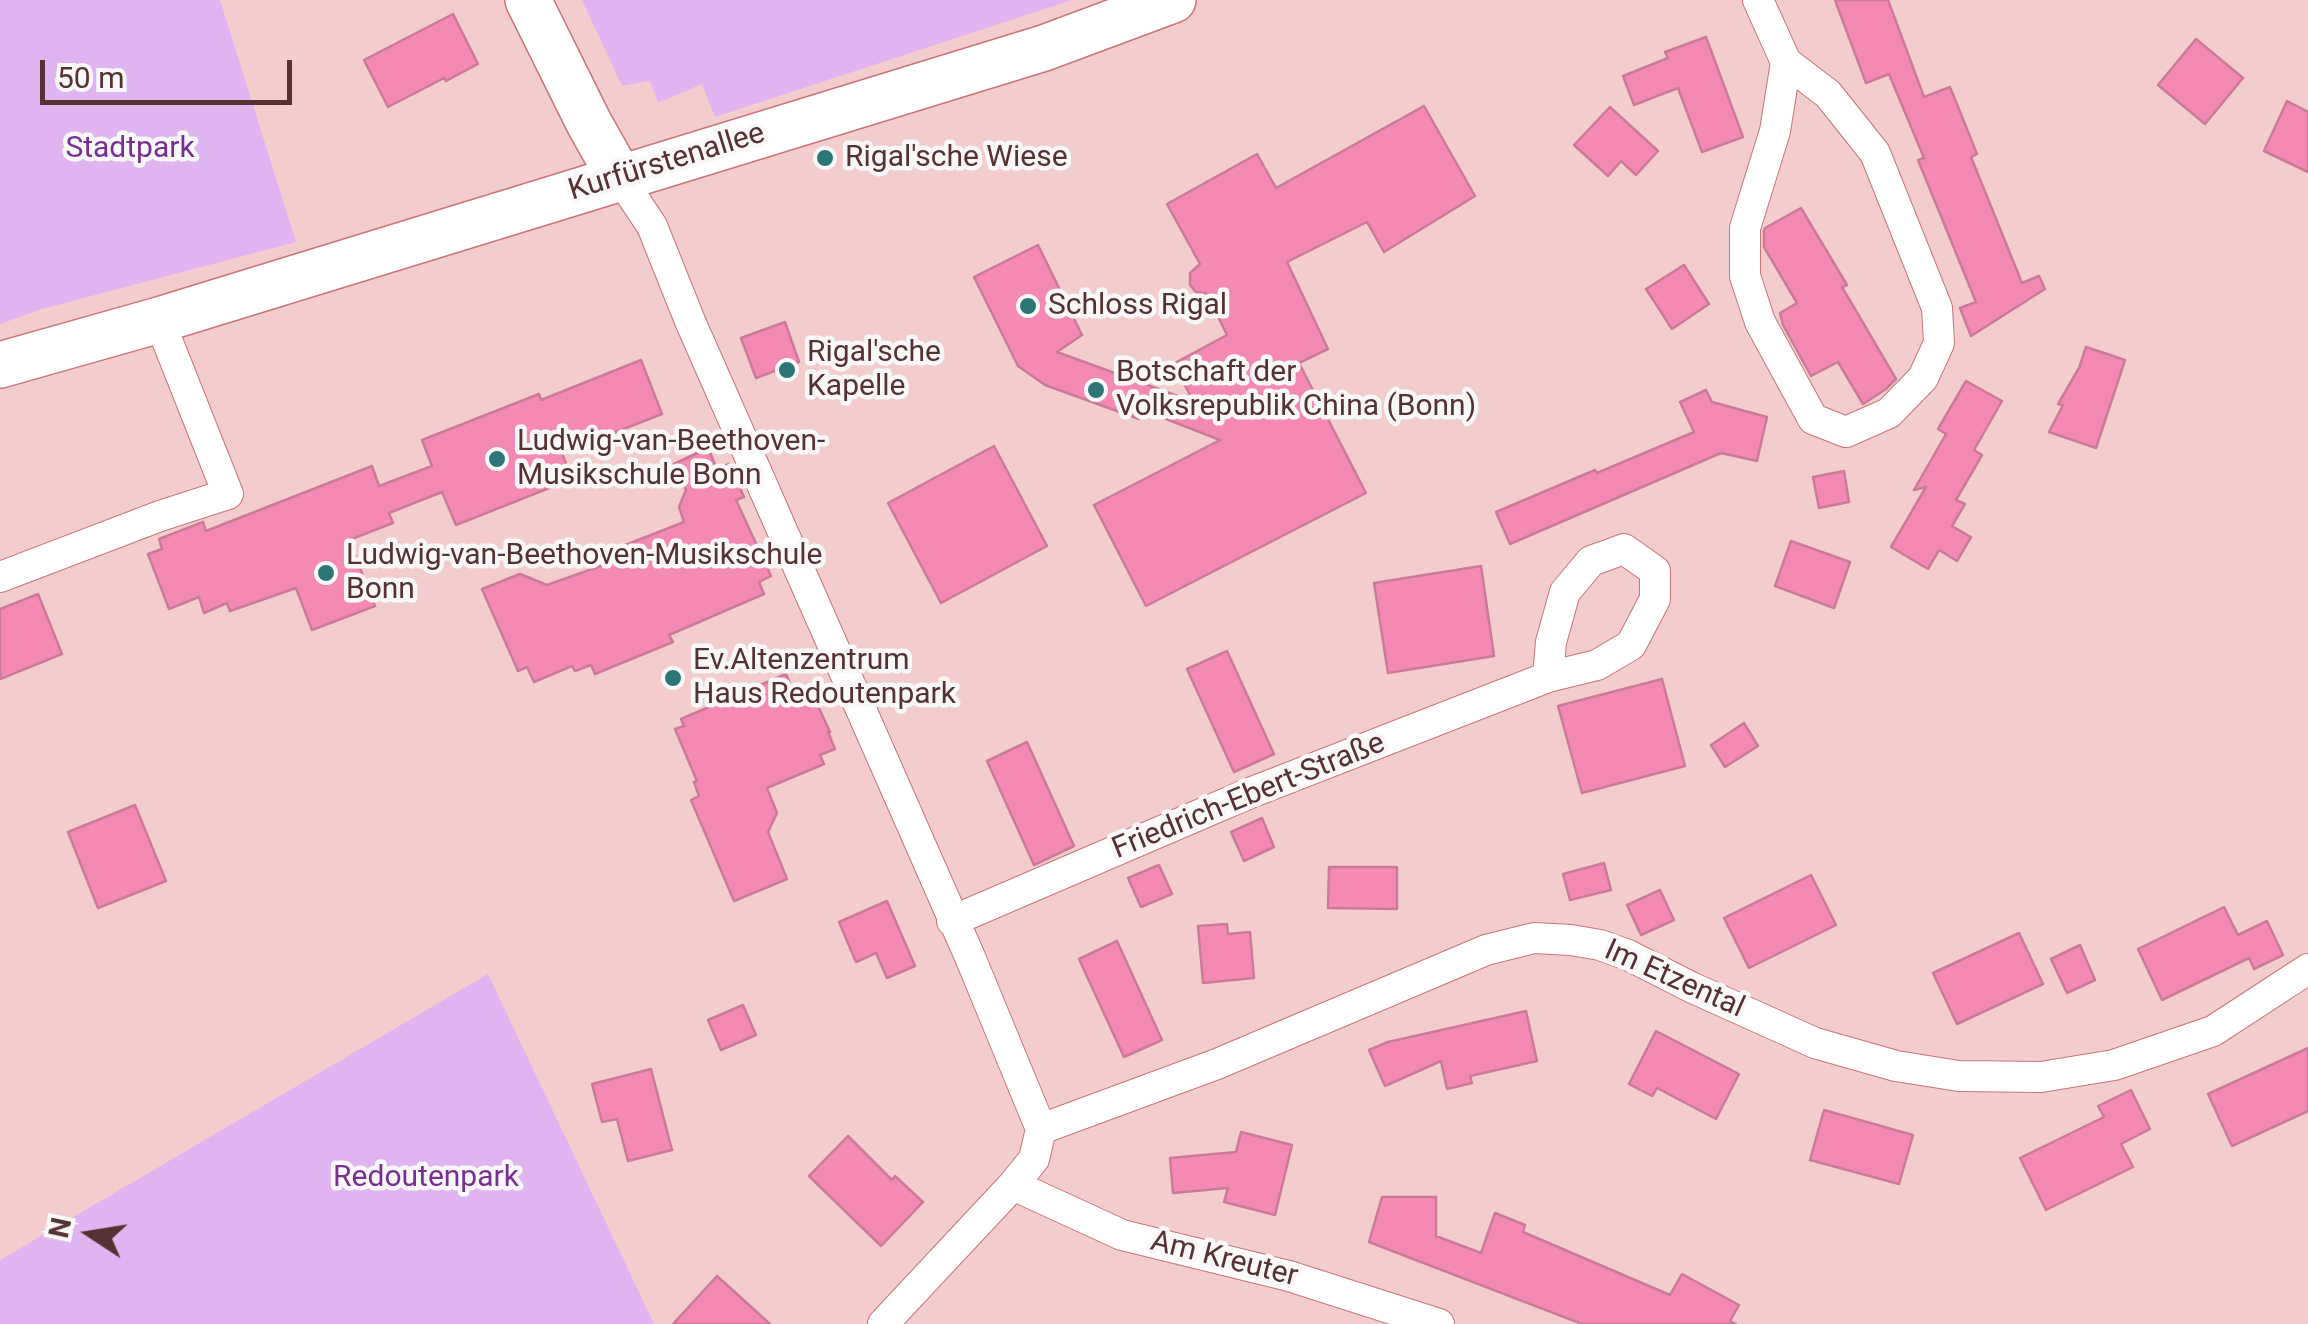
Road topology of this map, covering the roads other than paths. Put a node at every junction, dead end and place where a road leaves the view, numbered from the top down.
1 (528, 0) edge
2 (1173, 0) edge
3 (1758, 0) edge
4 (1786, 62) junction
5 (620, 178) junction
6 (159, 320) junction
7 (0, 365) edge
8 (0, 577) edge
9 (1548, 677) dead end
10 (952, 920) junction
11 (2308, 969) edge
12 (1041, 1129) junction
13 (1014, 1185) junction
14 (883, 1324) edge
15 (1439, 1324) edge

1 - 5 street
2 - 5 street, Kurfürstenallee
3 - 4 street
4 - 4 street
5 - 6 street, Kurfürstenallee
5 - 10 street
6 - 7 street, Kurfürstenallee
6 - 8 street
9 - 10 street, Friedrich-Ebert-Straße
10 - 12 street
11 - 12 street, Im Etzental
12 - 13 street
13 - 14 street
13 - 15 street, Am Kreuter

